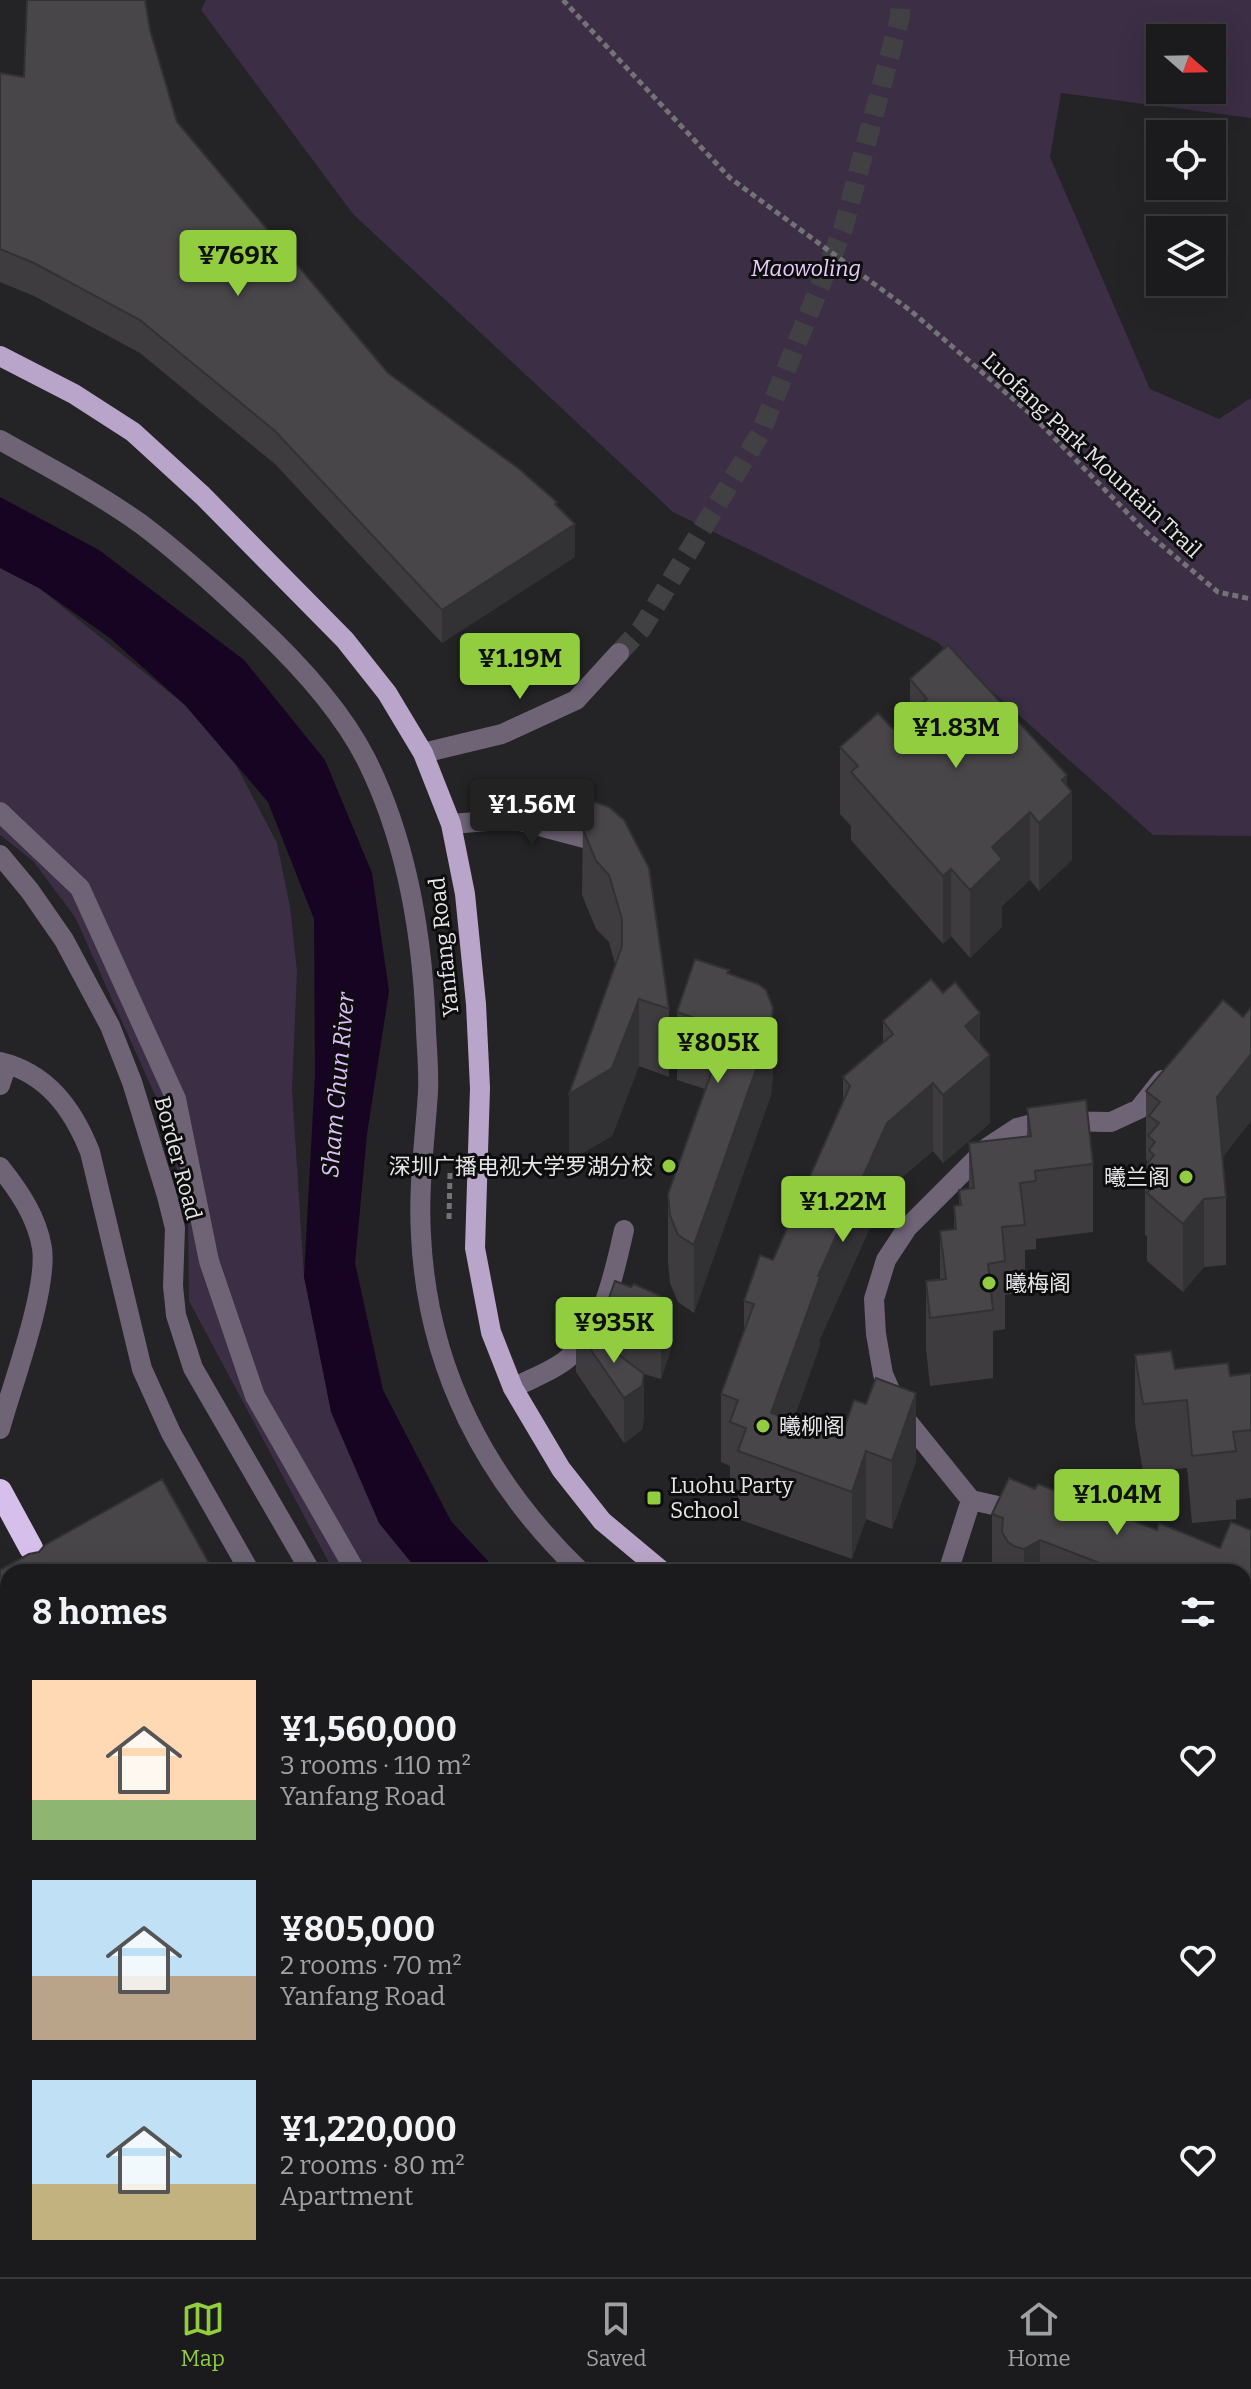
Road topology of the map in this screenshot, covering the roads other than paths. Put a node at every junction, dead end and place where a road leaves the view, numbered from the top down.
1 (0, 356) edge
2 (0, 440) edge
3 (619, 653) tunnel mouth
4 (423, 753) junction
5 (0, 812) edge
6 (451, 824) junction
7 (615, 846) edge
8 (0, 855) edge
9 (4, 1063) edge
10 (1176, 1063) edge
11 (0, 1085) edge
12 (0, 1167) edge
13 (624, 1230) dead end
14 (513, 1388) junction
15 (0, 1429) edge
16 (0, 1491) edge
17 (971, 1500) junction
18 (1047, 1518) edge
19 (31, 1548) dead end
20 (245, 1564) edge
21 (306, 1564) edge
22 (351, 1564) edge
23 (573, 1564) edge
24 (653, 1564) edge
25 (951, 1564) edge

1 - 4 main road, Yanfang Road
2 - 23 street
3 - 4 street
4 - 6 main road, Yanfang Road
5 - 22 street
6 - 7 street
6 - 14 main road, Yanfang Road
8 - 21 street, Border Road
9 - 11 street
9 - 20 street
10 - 17 street
12 - 15 street
13 - 14 street
14 - 24 main road, Yanfang Road
16 - 19 highway
17 - 18 street
17 - 25 street

